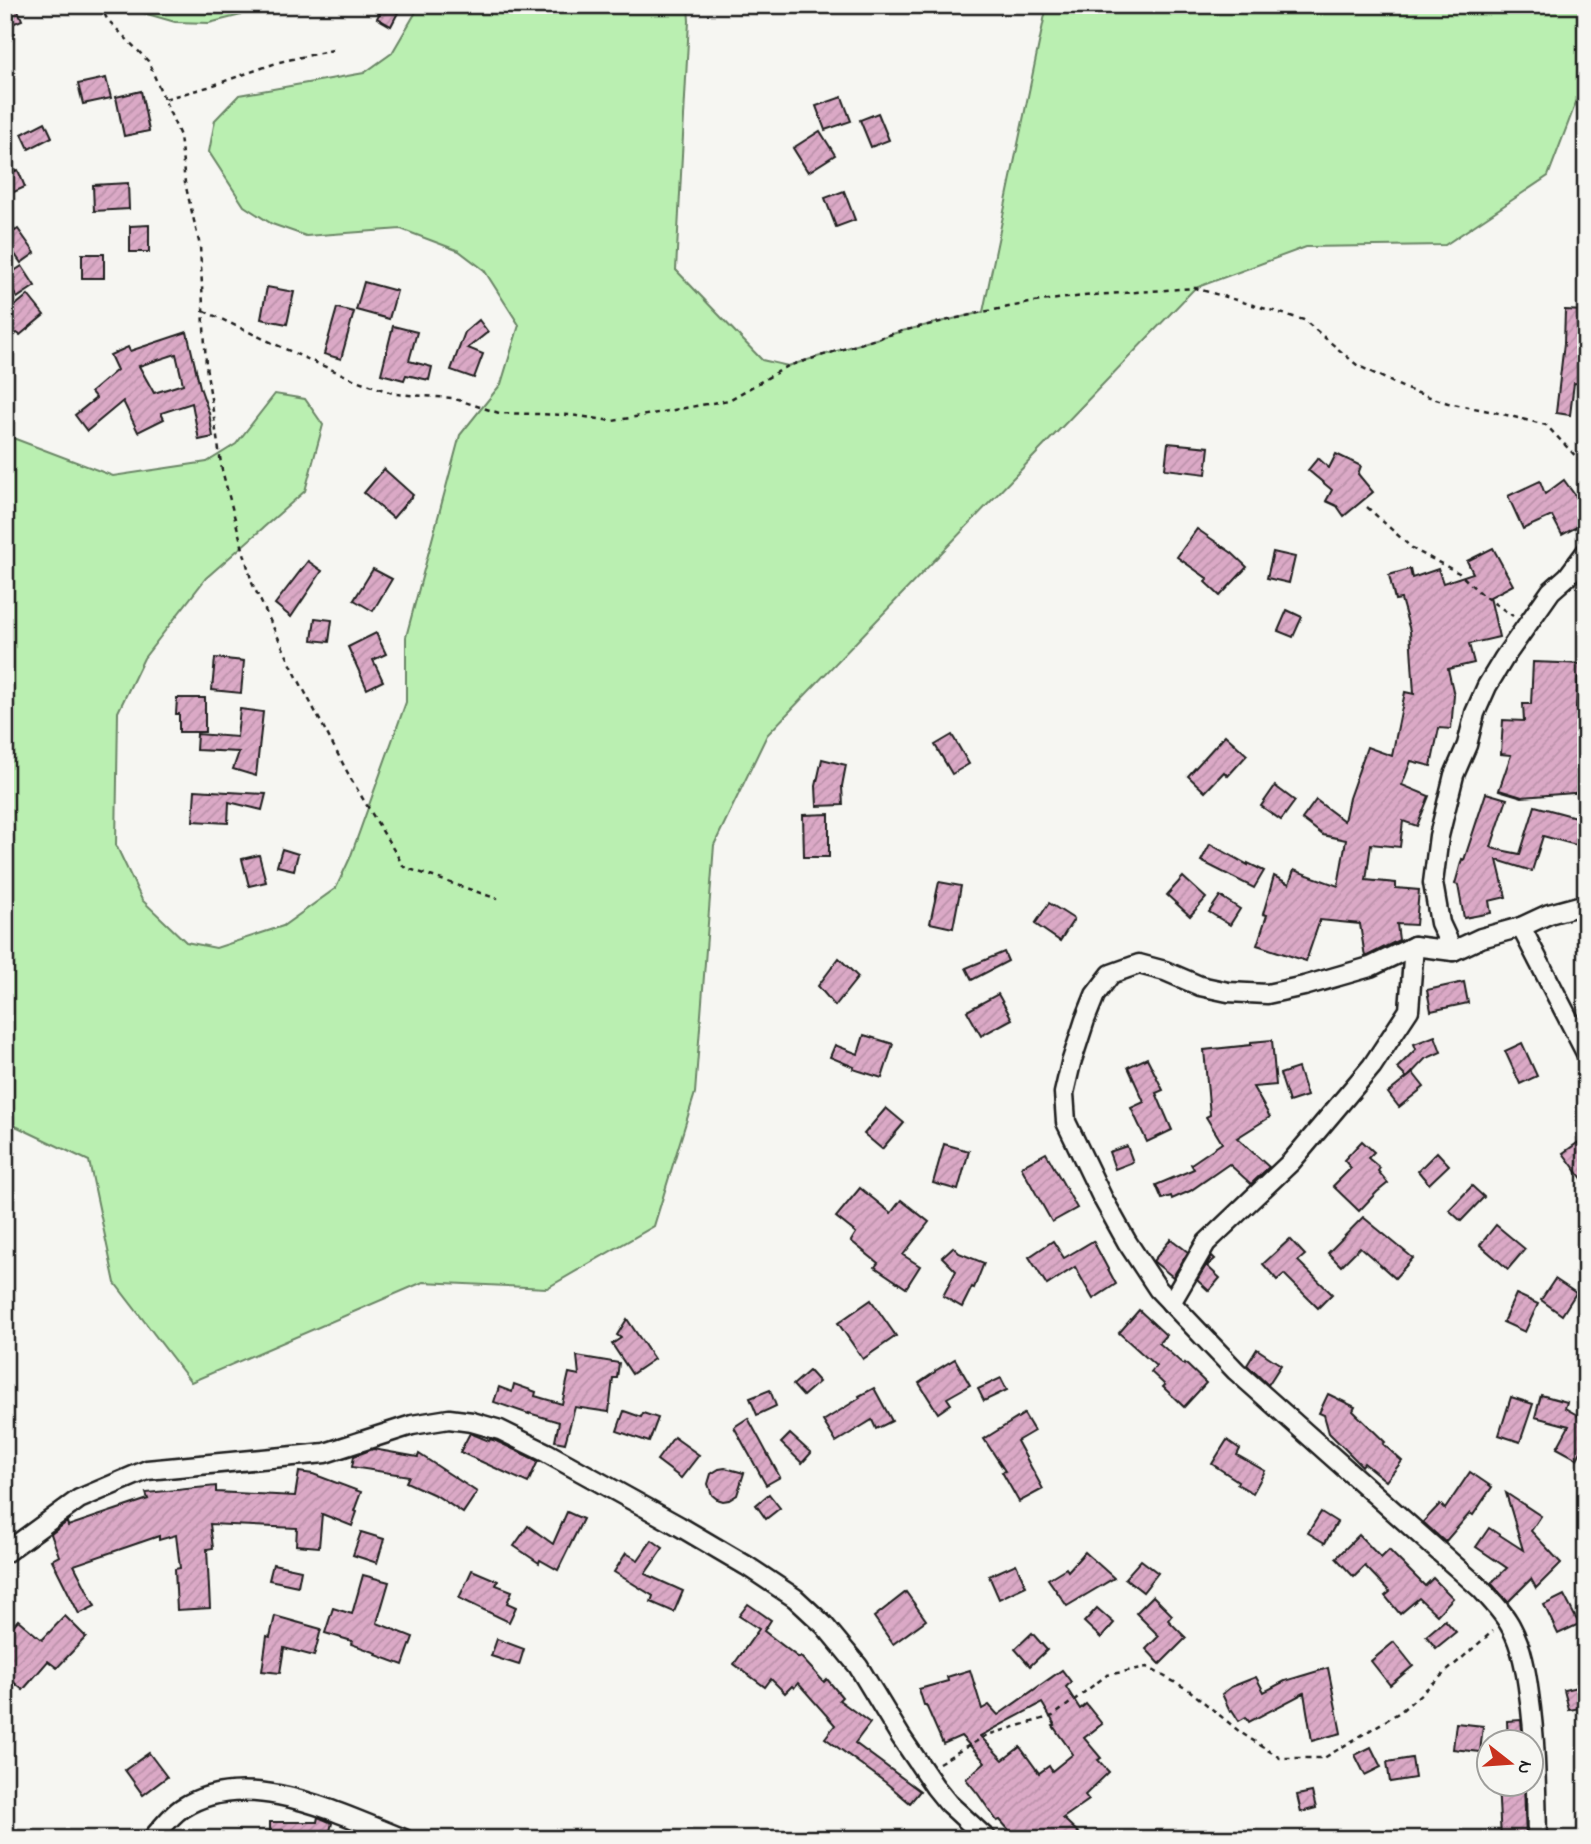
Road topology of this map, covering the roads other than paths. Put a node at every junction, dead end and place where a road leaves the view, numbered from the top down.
1 (1586, 552) edge
2 (1586, 904) edge
3 (1521, 927) junction
4 (1414, 946) junction
5 (1452, 951) junction
6 (1586, 1054) edge
7 (1171, 1303) junction
8 (5, 1553) edge
9 (152, 1839) edge
10 (404, 1839) edge
11 (988, 1839) edge
12 (1537, 1839) edge

1 - 5 street
2 - 3 street
3 - 5 street
3 - 6 street
4 - 5 street
4 - 7 street
4 - 7 street
7 - 12 street
8 - 11 street
9 - 10 street

